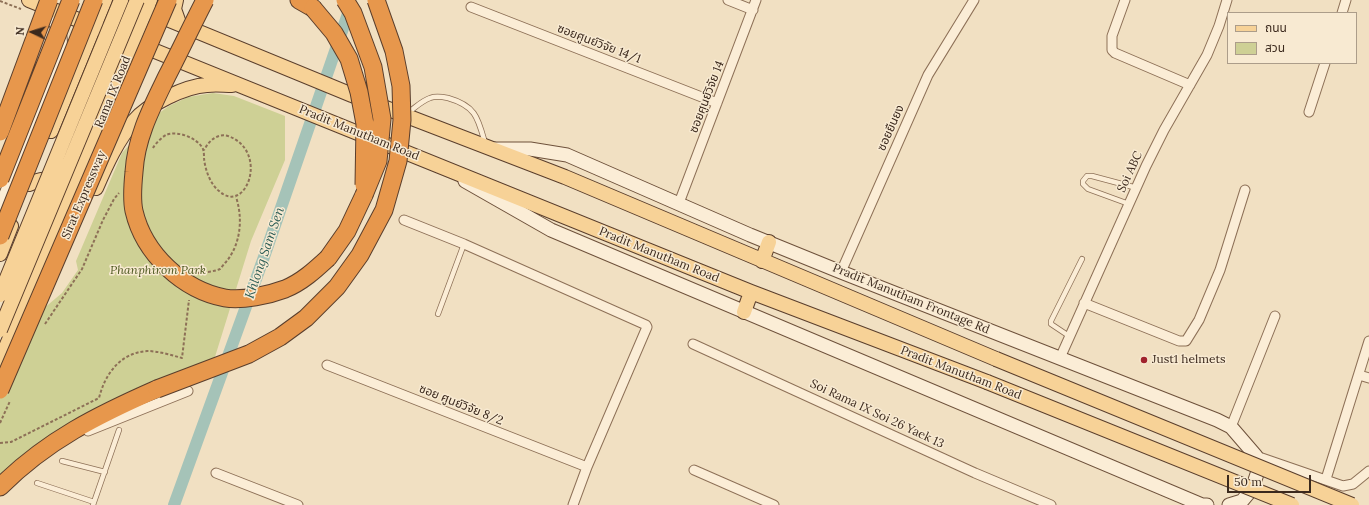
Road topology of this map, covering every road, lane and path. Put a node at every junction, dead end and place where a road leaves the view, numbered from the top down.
1 (71, 0) edge
2 (94, 0) edge
3 (105, 0) edge
4 (121, 0) edge
5 (168, 0) edge
6 (176, 0) edge
7 (205, 0) edge
8 (299, 0) edge
9 (345, 0) edge
10 (376, 0) edge
11 (728, 0) edge
12 (756, 0) edge
13 (974, 0) edge
14 (1126, 0) edge
15 (1227, 0) edge
16 (1346, 0) edge
17 (0, 1) edge
18 (35, 3) edge
19 (144, 3) edge
20 (471, 7) dead end
21 (753, 10) junction
22 (1342, 12) edge
23 (179, 23) junction
24 (94, 26) junction
25 (133, 42) junction
26 (1325, 64) edge
27 (239, 85) junction
28 (1190, 85) junction
29 (717, 103) junction
30 (1309, 112) dead end
31 (405, 115) junction
32 (0, 132) edge
33 (490, 148) junction
34 (204, 150) junction
35 (151, 151) dead end
36 (433, 163) junction
37 (7, 176) edge
38 (29, 184) junction
39 (1137, 188) junction
40 (1245, 190) dead end
41 (119, 193) dead end
42 (364, 195) junction
43 (236, 197) junction
44 (68, 202) junction
45 (679, 203) junction
46 (1129, 204) junction
47 (19, 207) junction
48 (0, 210) edge
49 (404, 220) dead end
50 (0, 236) edge
51 (769, 242) junction
52 (464, 244) junction
53 (0, 254) edge
54 (1082, 259) dead end
55 (762, 261) junction
56 (841, 272) junction
57 (193, 273) dead end
58 (31, 289) junction
59 (751, 292) junction
60 (0, 295) edge
61 (190, 296) dead end
62 (1084, 303) junction
63 (744, 312) junction
64 (438, 314) dead end
65 (1275, 316) dead end
66 (42, 327) dead end
67 (0, 330) edge
68 (1069, 336) junction
69 (1369, 342) edge
70 (693, 344) dead end
71 (1060, 358) junction
72 (0, 361) edge
73 (327, 365) dead end
74 (1359, 375) junction
75 (164, 378) dead end
76 (1369, 378) edge
77 (188, 390) dead end
78 (6, 393) edge
79 (169, 397) junction
80 (0, 423) edge
81 (1231, 427) junction
82 (119, 430) dead end
83 (0, 443) edge
84 (1256, 456) junction
85 (62, 461) dead end
86 (587, 467) junction
87 (694, 470) dead end
88 (1369, 471) edge
89 (105, 472) junction
90 (216, 473) dead end
91 (1326, 479) junction
92 (37, 483) dead end
93 (0, 487) edge
94 (0, 492) edge
95 (93, 504) edge
96 (298, 505) edge
97 (573, 505) edge
98 (774, 505) edge
99 (1051, 505) edge
100 (1202, 505) edge
101 (1207, 505) edge
102 (1229, 505) edge
103 (1292, 505) edge
104 (1352, 505) edge

1 - 37 highway, bridge
2 - 50 highway, bridge
3 - 24 main road
4 - 19 main road, Pradit Manutham Road
4 - 60 main road, bridge
5 - 78 highway, Sirat Expressway, bridge
6 - 23 main road
7 - 42 highway, bridge
8 - 42 highway, bridge
9 - 42 highway, bridge
10 - 93 highway, bridge
11 - 21 street
12 - 21 street, ซอยศูนย์วิจัย 14
13 - 56 street, ซอยยืนยง
14 - 28 street
15 - 28 street, Soi ABC
16 - 22 street
17 - 18 path
18 - 24 main road, Pradit Manutham Road
18 - 32 highway, bridge
18 - 37 street
19 - 23 main road, Pradit Manutham Road
19 - 25 main road, Rama IX Road
19 - 67 main road, Rama IX Road, bridge
20 - 29 street, ซอยศูนย์วิจัย 14/1
21 - 29 street, ซอยศูนย์วิจัย 14
23 - 31 main road, Pradit Manutham Road
24 - 25 main road, Pradit Manutham Road
24 - 38 main road
25 - 27 main road, Pradit Manutham Road
25 - 44 main road, Rama IX Road
26 - 30 street
27 - 36 main road, Pradit Manutham Road
27 - 58 main road
28 - 39 street, Soi ABC
29 - 45 street, ซอยศูนย์วิจัย 14
31 - 33 main road, Pradit Manutham Road
31 - 33 lane
33 - 45 street, Pradit Manutham Frontage Rd
33 - 55 main road, Pradit Manutham Road
34 - 35 path
34 - 43 path
34 - 43 path
36 - 59 main road, Pradit Manutham Road
36 - 63 street
37 - 47 main road
37 - 48 street
38 - 44 main road
38 - 47 main road
39 - 46 street, Soi ABC
39 - 46 lane
40 - 62 street
41 - 66 path
43 - 57 path
44 - 58 main road, Rama IX Road
45 - 51 street, Pradit Manutham Frontage Rd
46 - 62 street, Soi ABC
47 - 53 main road
49 - 52 street
51 - 55 main road
51 - 56 street, Pradit Manutham Frontage Rd
52 - 64 lane
52 - 86 street
54 - 68 lane
55 - 104 main road, Pradit Manutham Road, bridge
56 - 71 street, Pradit Manutham Frontage Rd
58 - 72 main road, Rama IX Road
59 - 63 main road
59 - 103 main road, Pradit Manutham Road, bridge
61 - 83 path
62 - 68 street, Soi ABC
63 - 100 street
65 - 81 street
68 - 71 street, Soi ABC
69 - 74 street
70 - 99 street, Soi Rama IX Soi 26 Yaek 13
71 - 81 street, Pradit Manutham Frontage Rd
73 - 86 street, ซอย ศูนย์วิจัย 8/2
74 - 76 street
74 - 91 street
75 - 79 street
77 - 79 street
78 - 80 path
79 - 94 street
81 - 84 street, Pradit Manutham Frontage Rd
82 - 89 lane
84 - 91 street
84 - 102 street
85 - 89 lane
86 - 97 street
87 - 98 street
88 - 91 street
89 - 95 lane
90 - 96 street
92 - 95 lane
100 - 101 street

